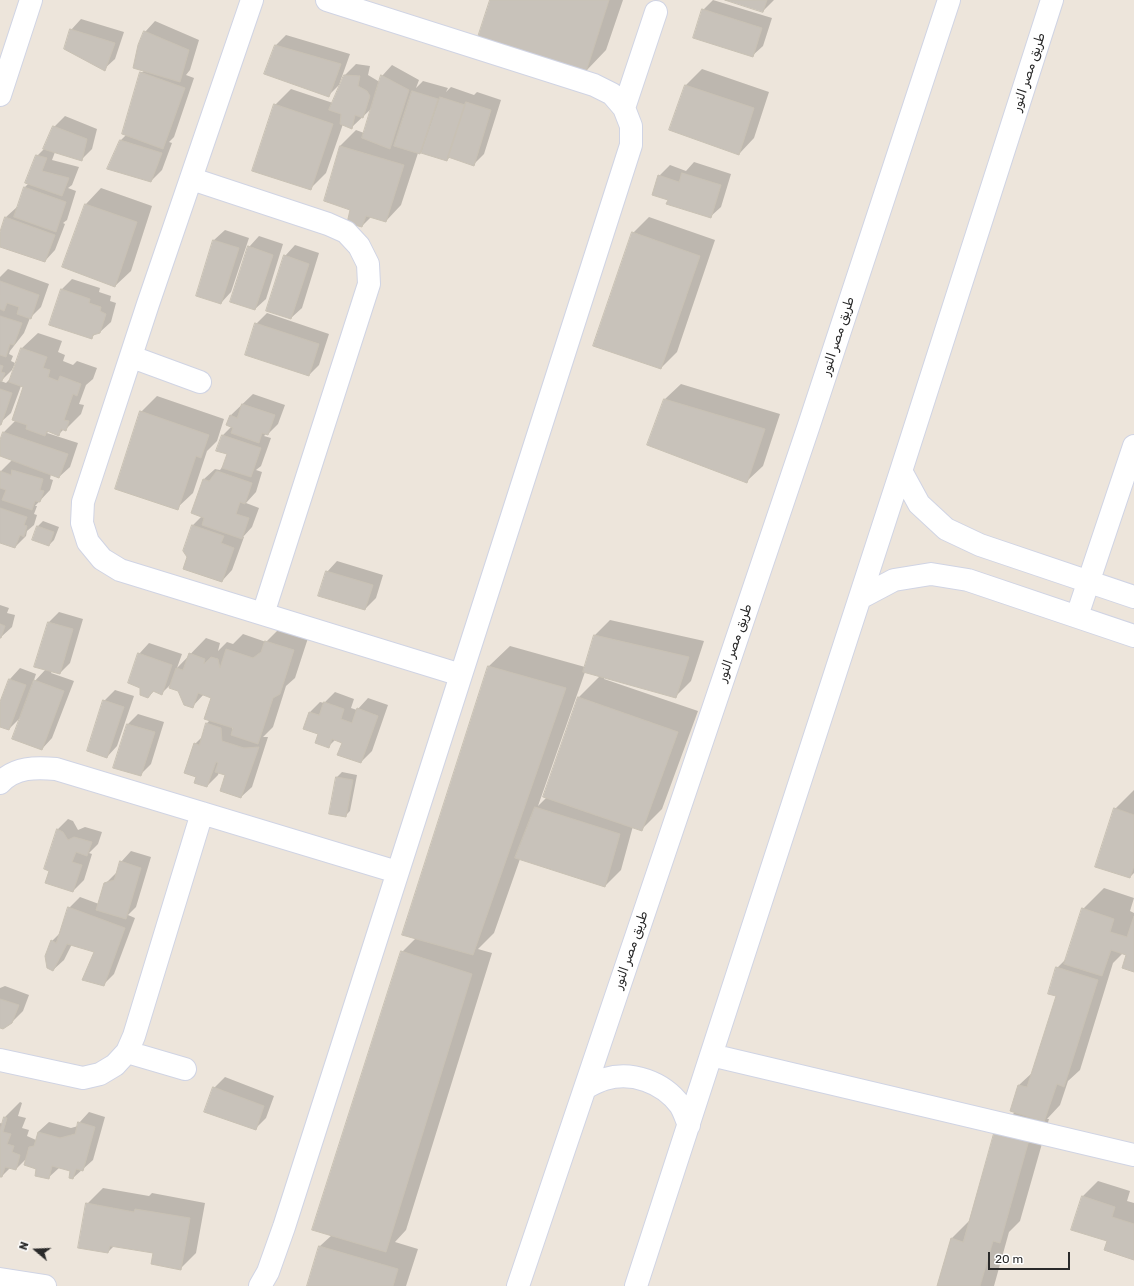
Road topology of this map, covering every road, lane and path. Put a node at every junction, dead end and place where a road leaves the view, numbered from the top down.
1 (31, 0) edge
2 (252, 0) edge
3 (327, 0) edge
4 (949, 0) edge
5 (1052, 0) edge
6 (656, 12) dead end
7 (0, 95) edge
8 (624, 108) junction
9 (192, 179) junction
10 (132, 357) junction
11 (200, 382) dead end
12 (1134, 446) edge
13 (901, 471) junction
14 (1089, 582) junction
15 (1134, 597) edge
16 (860, 598) junction
17 (263, 614) junction
18 (1077, 616) junction
19 (1134, 636) edge
20 (461, 675) junction
21 (0, 764) edge
22 (21, 770) junction
23 (0, 783) edge
24 (202, 813) junction
25 (397, 872) junction
26 (127, 1052) junction
27 (711, 1055) junction
28 (0, 1060) edge
29 (185, 1069) dead end
30 (585, 1088) junction
31 (689, 1125) junction
32 (1134, 1156) edge
33 (0, 1279) edge
34 (45, 1286) edge
35 (260, 1286) edge
36 (518, 1286) edge
37 (636, 1286) edge

1 - 7 street
2 - 9 street
3 - 8 street
4 - 30 street, طريق مصر النور
5 - 13 street, طريق مصر النور
6 - 8 street
8 - 20 street
9 - 10 street
9 - 17 street
10 - 11 street
10 - 17 street
12 - 14 street
13 - 14 street
13 - 16 street, طريق مصر النور
14 - 15 street
14 - 18 street
16 - 18 street
16 - 27 street, طريق مصر النور
17 - 20 street
18 - 19 street
20 - 25 street
21 - 22 street
22 - 23 street
22 - 24 street
24 - 25 street
24 - 26 street
25 - 35 street
26 - 28 street
26 - 29 street
27 - 31 street, طريق مصر النور
27 - 32 street
30 - 31 street
30 - 36 street, طريق مصر النور
31 - 37 street, طريق مصر النور
33 - 34 street

